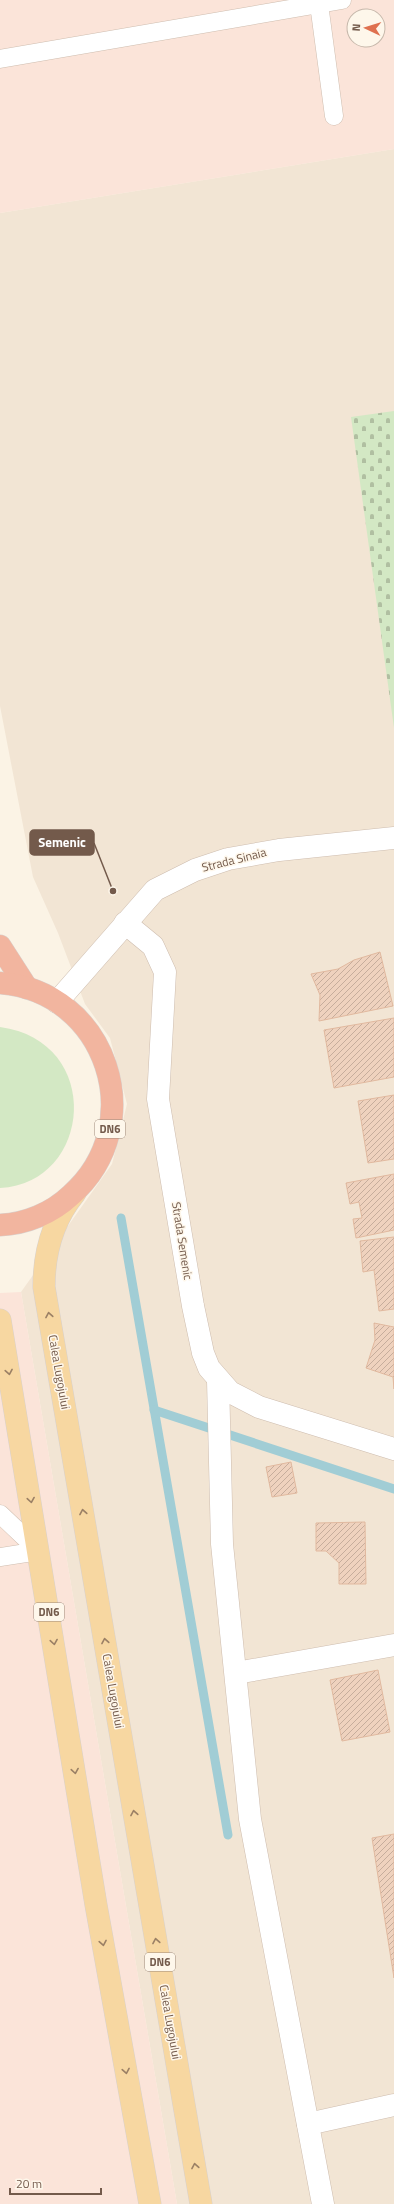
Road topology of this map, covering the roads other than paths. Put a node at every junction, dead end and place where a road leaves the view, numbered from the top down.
1 (342, 0) edge
2 (319, 4) junction
3 (0, 58) edge
4 (334, 116) dead end
5 (394, 838) edge
6 (125, 922) junction
7 (0, 946) edge
8 (0, 983) edge
9 (27, 988) junction
10 (57, 1002) junction
11 (81, 1186) junction
12 (0, 1225) edge
13 (0, 1320) edge
14 (218, 1380) junction
15 (394, 1450) edge
16 (0, 1514) edge
17 (39, 1551) junction
18 (0, 1557) edge
19 (394, 1645) edge
20 (236, 1673) junction
21 (394, 2105) edge
22 (308, 2124) junction
23 (150, 2204) edge
24 (201, 2204) edge
25 (323, 2204) edge

1 - 2 lane
2 - 3 lane
2 - 4 lane
5 - 6 street, Strada Sinaia
6 - 10 street, Strada Sinaia
6 - 14 street, Strada Semenic
7 - 9 highway
8 - 9 highway, DN6
9 - 10 highway, DN6
10 - 11 highway, DN6
11 - 12 highway, DN6
24 -> 11 main road, Calea Lugojului / DN6
13 -> 17 main road, DN6
14 - 15 street, Strada Semenic
14 - 20 street
16 - 17 lane
17 - 18 lane
17 -> 23 main road, DN6
19 - 20 street
20 - 22 street
21 - 22 street
22 - 25 street

